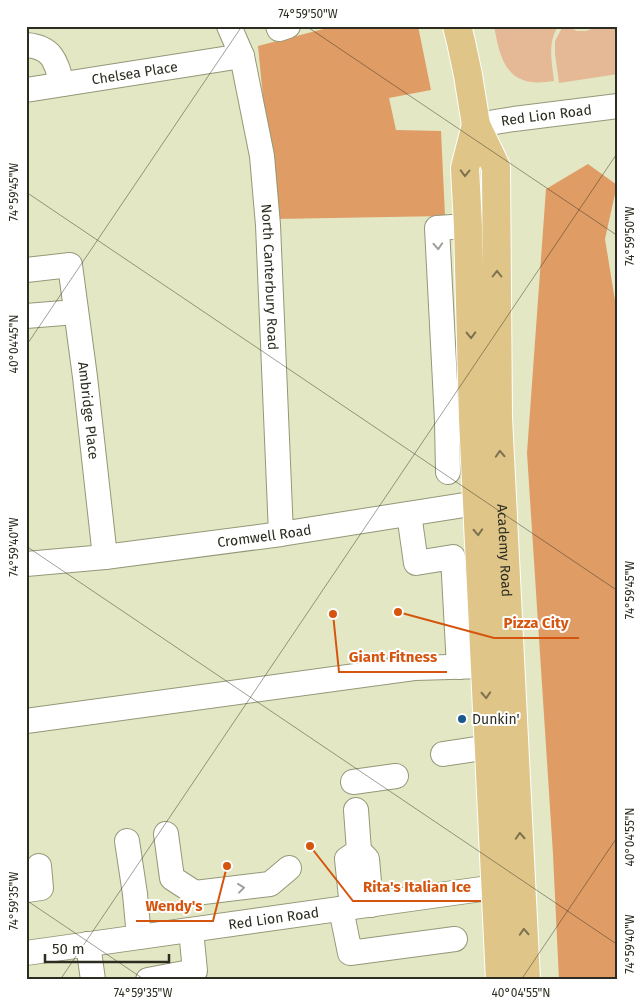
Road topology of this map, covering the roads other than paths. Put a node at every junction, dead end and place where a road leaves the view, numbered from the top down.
1 (229, 26) edge
2 (278, 26) edge
3 (288, 26) edge
4 (457, 26) edge
5 (26, 45) edge
6 (242, 56) junction
7 (62, 84) junction
8 (26, 90) edge
9 (618, 106) edge
10 (476, 125) junction
11 (26, 270) edge
12 (76, 312) junction
13 (26, 316) edge
14 (472, 419) junction
15 (448, 472) dead end
16 (490, 503) junction
17 (409, 514) junction
18 (281, 534) junction
19 (105, 557) junction
20 (26, 564) edge
21 (472, 667) junction
22 (26, 721) edge
23 (489, 754) junction
24 (444, 760) dead end
25 (396, 776) dead end
26 (353, 782) dead end
27 (356, 810) dead end
28 (166, 834) dead end
29 (127, 842) dead end
30 (289, 868) dead end
31 (509, 886) junction
32 (355, 907) junction
33 (191, 930) junction
34 (148, 936) junction
35 (455, 939) dead end
36 (88, 944) junction
37 (26, 953) edge
38 (93, 980) edge
39 (148, 980) edge
40 (500, 980) edge
41 (526, 980) edge

1 - 6 street, North Canterbury Road
2 - 3 street
4 - 10 main road, Academy Road
5 - 7 street
6 - 7 street, Chelsea Place
6 - 18 street, North Canterbury Road
7 - 8 street, Chelsea Place
9 - 10 street, Red Lion Road
10 -> 14 main road, Academy Road
14 -> 10 main road, Academy Road
11 - 12 street, Ambridge Place
12 - 13 street
12 - 19 street, Ambridge Place
14 - 15 street
14 - 16 main road, Academy Road
16 - 17 street, Cromwell Road
16 -> 21 main road, Academy Road
31 -> 16 main road, Academy Road
17 - 18 street, Cromwell Road
17 - 21 street
18 - 19 street, Cromwell Road
19 - 20 street, Cromwell Road
21 - 22 street
21 -> 23 main road, Academy Road
23 - 24 street
23 - 31 main road, Academy Road
25 - 26 street
27 - 32 street
28 -> 30 street
29 - 34 street
31 - 32 street, Red Lion Road
31 - 40 main road, Academy Road
41 -> 31 main road, Academy Road
32 - 33 street, Red Lion Road
32 - 35 street
33 - 34 street, Red Lion Road
33 - 39 street
34 - 36 street, Red Lion Road
36 - 37 street, Red Lion Road
36 - 38 street

